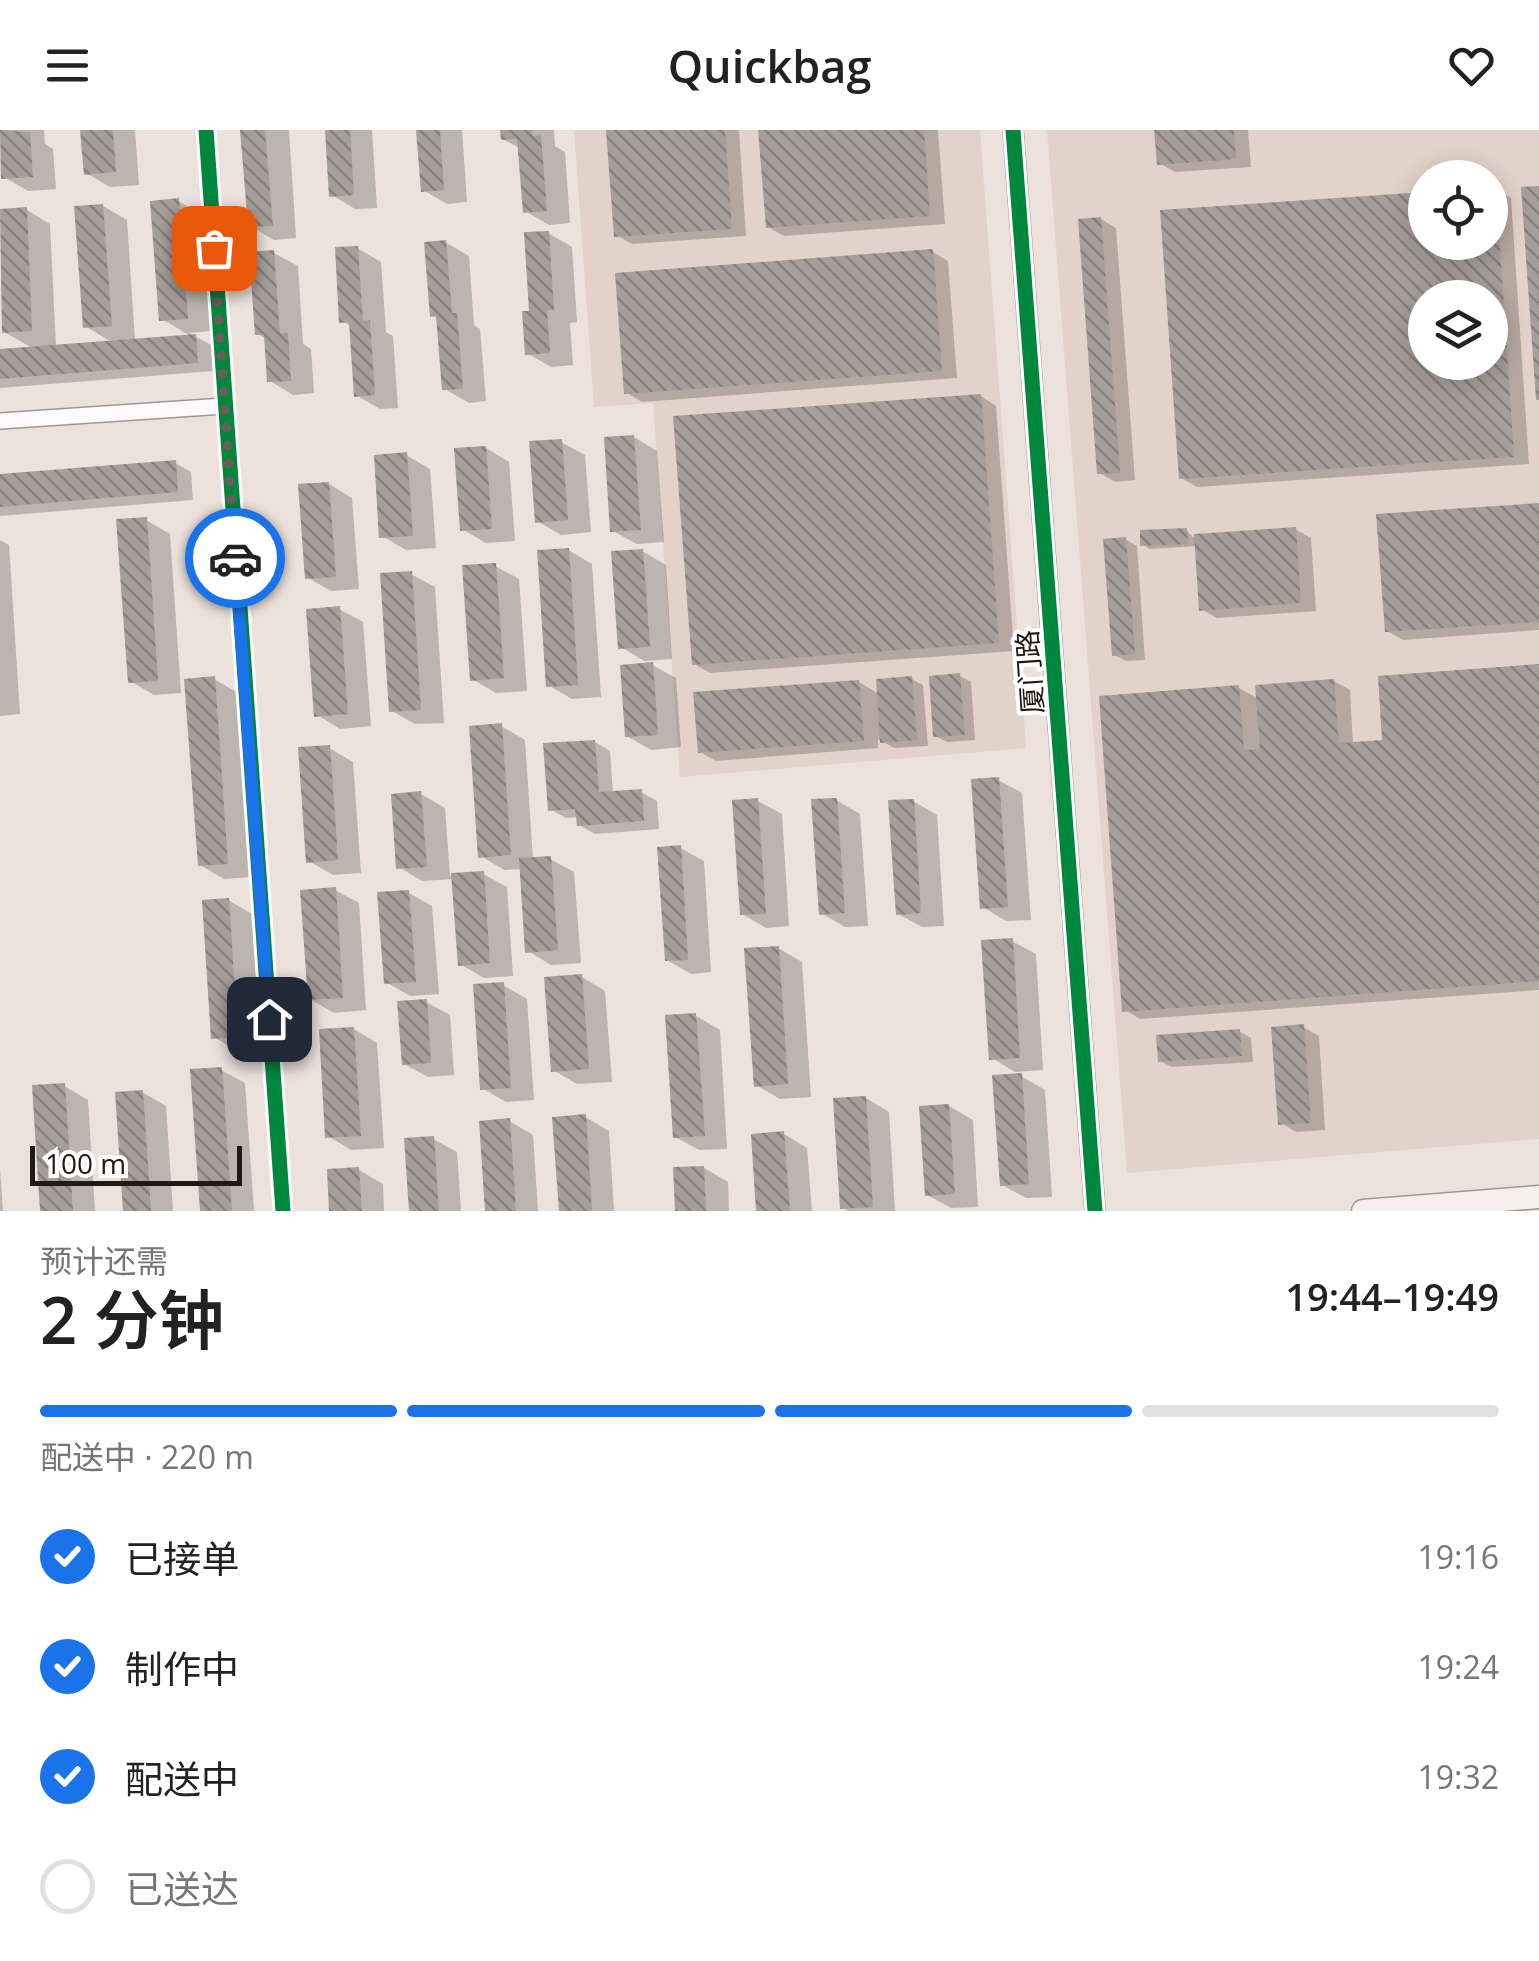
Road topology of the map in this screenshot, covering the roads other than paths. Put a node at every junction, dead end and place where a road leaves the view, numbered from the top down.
1 (206, 130) edge
2 (1013, 130) edge
3 (224, 406) junction
4 (0, 421) edge
5 (1539, 1197) edge
6 (283, 1211) edge
7 (1095, 1211) edge
8 (1363, 1211) edge

1 - 3 street
2 - 7 street, 厦门路
3 - 4 street
3 - 6 street
5 - 8 main road

